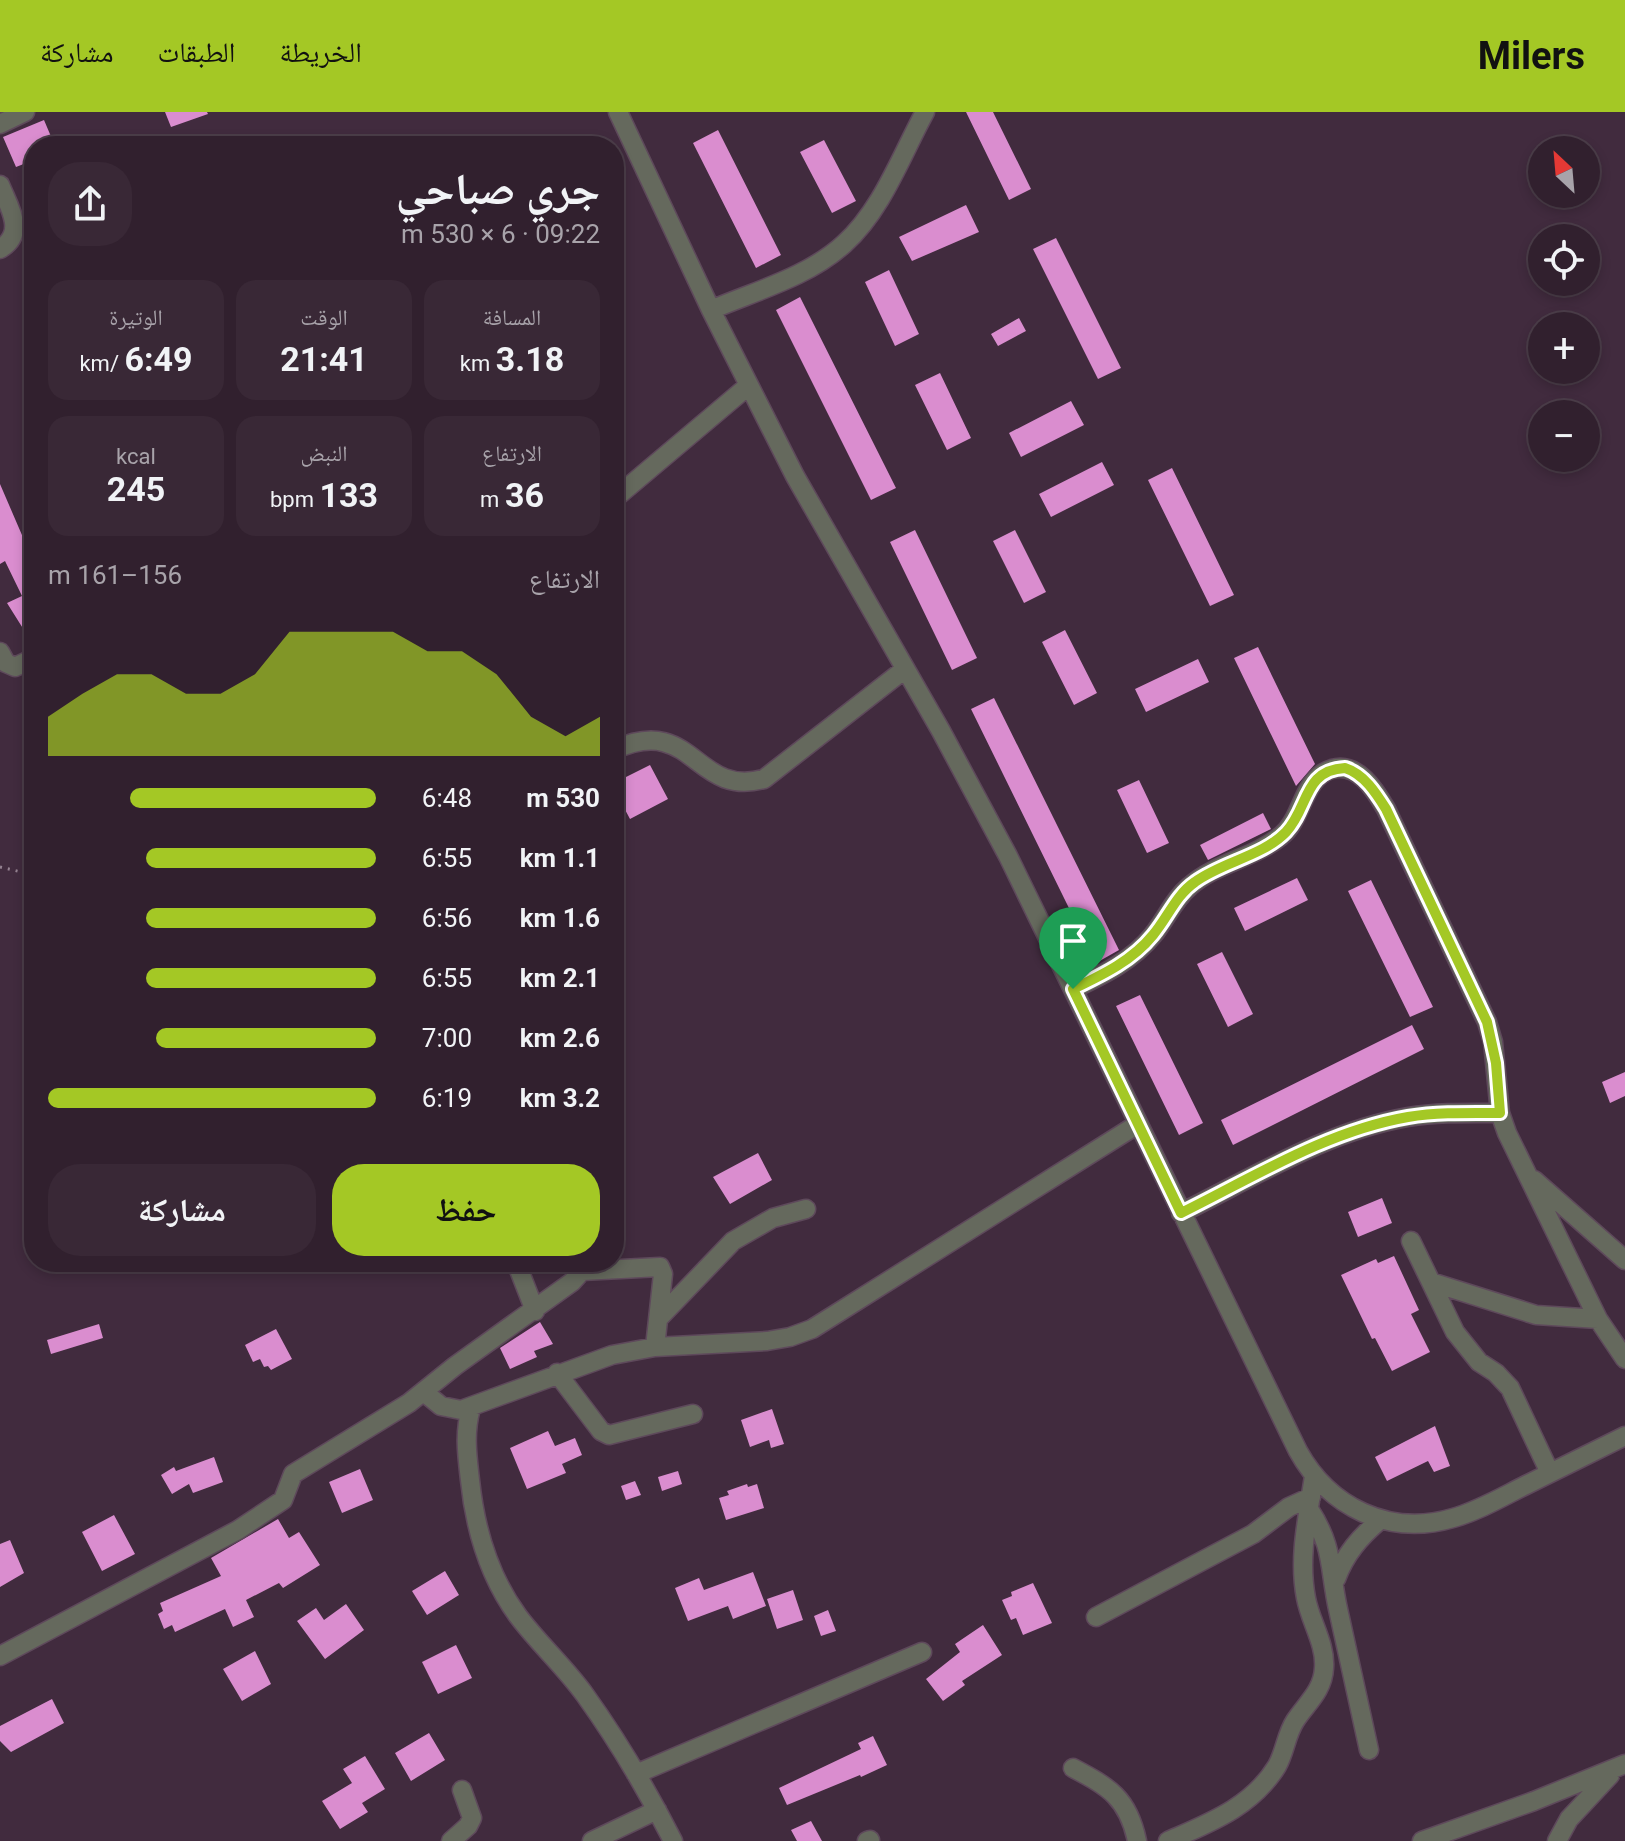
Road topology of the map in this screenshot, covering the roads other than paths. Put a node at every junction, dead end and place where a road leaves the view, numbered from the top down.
1 (25, 112) edge
2 (618, 112) edge
3 (925, 112) edge
4 (0, 124) edge
5 (632, 143) junction
6 (624, 146) edge
7 (0, 185) edge
8 (0, 249) edge
9 (711, 310) junction
10 (748, 386) junction
11 (624, 491) edge
12 (0, 652) edge
13 (24, 664) edge
14 (905, 669) junction
15 (624, 745) edge
16 (1073, 989) junction
17 (1500, 1113) junction
18 (1138, 1124) junction
19 (1526, 1173) junction
20 (806, 1209) dead end
21 (1181, 1213) junction
22 (1411, 1241) dead end
23 (1625, 1260) edge
24 (624, 1267) edge
25 (520, 1272) edge
26 (577, 1272) edge
27 (1431, 1282) junction
28 (535, 1311) junction
29 (658, 1319) junction
30 (1598, 1319) junction
31 (655, 1347) junction
32 (1625, 1359) edge
33 (557, 1373) junction
34 (425, 1393) junction
35 (471, 1408) junction
36 (693, 1414) dead end
37 (1625, 1436) edge
38 (1550, 1473) junction
39 (1314, 1476) junction
40 (1310, 1503) junction
41 (1380, 1520) junction
42 (1335, 1582) junction
43 (1096, 1617) dead end
44 (922, 1652) dead end
45 (0, 1656) edge
46 (1369, 1750) dead end
47 (1622, 1765) edge
48 (1073, 1768) dead end
49 (636, 1774) junction
50 (462, 1790) dead end
51 (657, 1810) junction
52 (451, 1841) edge
53 (592, 1841) edge
54 (673, 1841) edge
55 (1137, 1841) edge
56 (1168, 1841) edge
57 (1422, 1841) edge
58 (1557, 1841) edge

1 - 4 street
2 - 5 street
3 - 9 street
5 - 6 street
5 - 9 street
7 - 8 street
9 - 10 street
10 - 11 street
10 - 14 street
12 - 13 street
14 - 15 street
14 - 16 street
16 - 17 street
16 - 18 street
17 - 19 street
17 - 21 street
18 - 21 street
18 - 31 street
19 - 23 street
19 - 30 street
20 - 29 street
21 - 39 street
22 - 27 street
24 - 29 street
25 - 28 street
26 - 28 street
27 - 30 street
27 - 38 street
28 - 34 street
29 - 31 street
30 - 32 street
31 - 33 street
33 - 35 street
33 - 36 street
34 - 35 street
34 - 45 street
35 - 49 street
37 - 38 street
38 - 41 street
39 - 40 street
39 - 41 street
40 - 42 street
40 - 43 street
40 - 56 street
41 - 42 street
42 - 46 street
44 - 49 street
47 - 57 street
47 - 58 street
48 - 55 street
49 - 51 street
50 - 52 street
51 - 53 street
51 - 54 street

